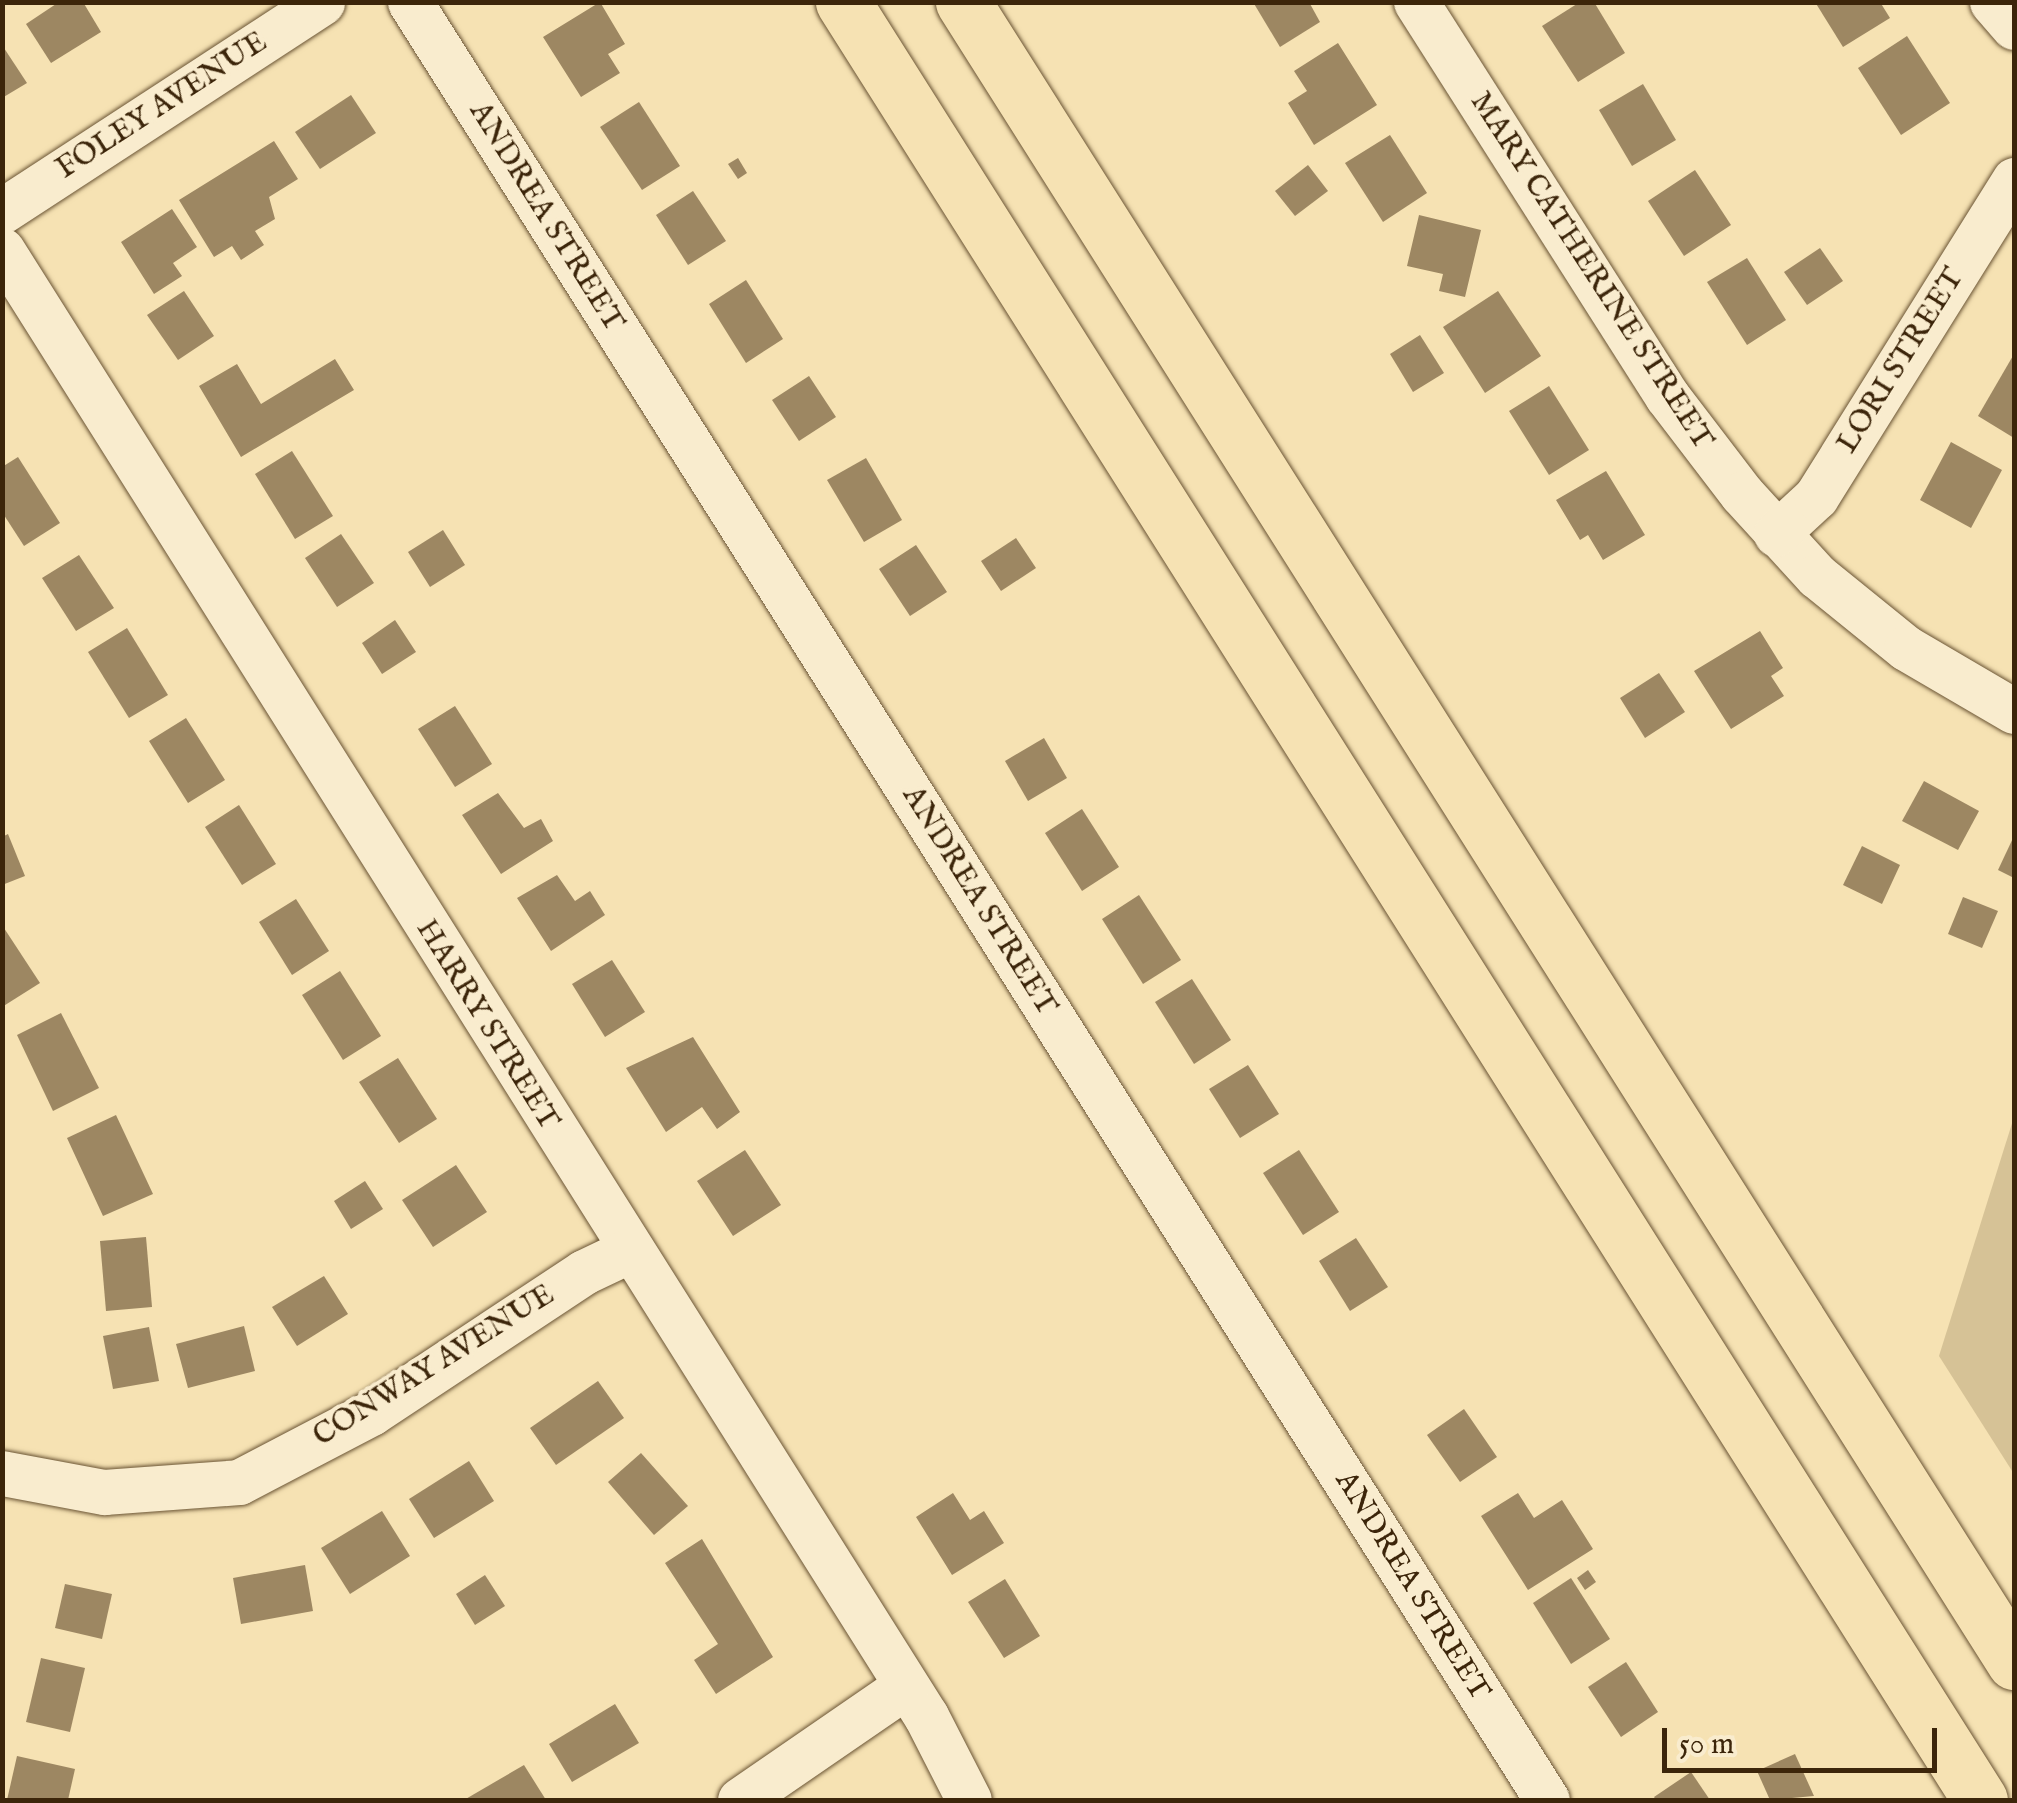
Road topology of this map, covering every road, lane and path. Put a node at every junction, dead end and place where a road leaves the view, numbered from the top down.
1 (322, 2) edge
2 (410, 2) edge
3 (843, 2) edge
4 (963, 2) edge
5 (1416, 2) edge
6 (1992, 2) edge
7 (2014, 27) edge
8 (2014, 180) edge
9 (2, 211) edge
10 (2, 250) edge
11 (1776, 534) junction
12 (2014, 711) edge
13 (628, 1251) junction
14 (2, 1473) edge
15 (2014, 1662) edge
16 (906, 1686) junction
17 (740, 1800) edge
18 (969, 1800) edge
19 (1547, 1800) edge
20 (1980, 1800) edge

1 - 9 street, FOLEY AVENUE
2 - 19 street, ANDREA STREET
3 - 20 highway
4 - 15 highway
5 - 11 street, MARY CATHERINE STREET
6 - 7 street
8 - 11 street, LORI STREET
10 - 13 street, HARRY STREET
11 - 12 street, MARY CATHERINE STREET
13 - 14 street, CONWAY AVENUE
13 - 16 street, HARRY STREET
16 - 17 street
16 - 18 street, HARRY STREET

